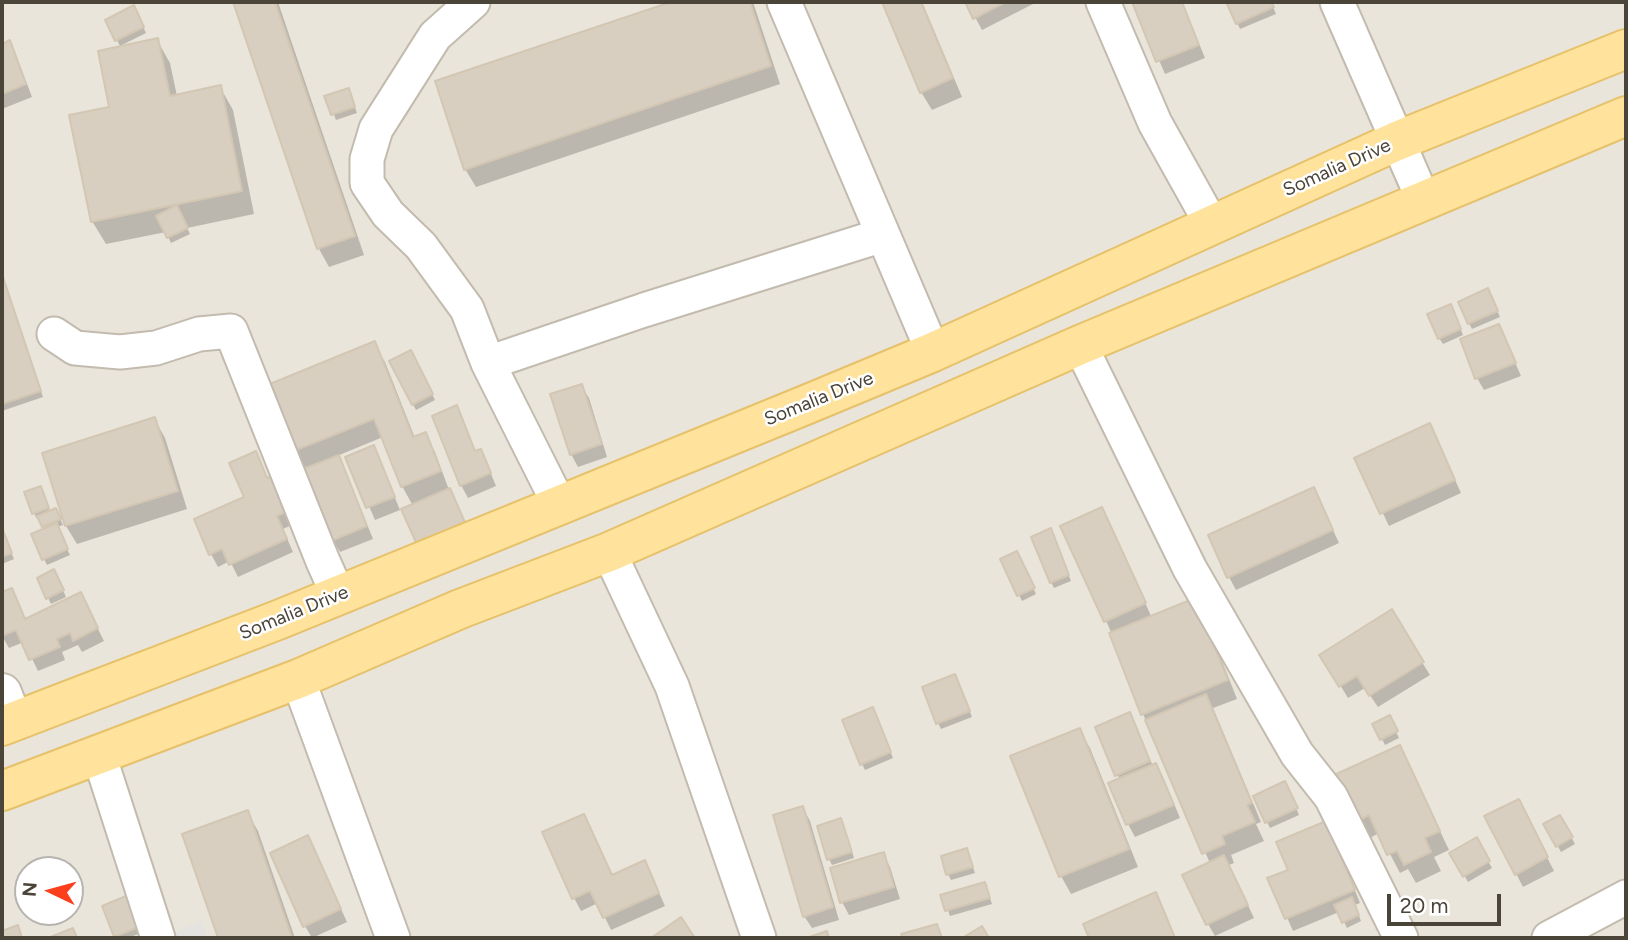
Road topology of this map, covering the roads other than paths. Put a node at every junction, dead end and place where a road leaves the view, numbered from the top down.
1 (473, 2) edge
2 (784, 2) edge
3 (1103, 2) edge
4 (1337, 2) edge
5 (1626, 49) edge
6 (1626, 116) edge
7 (1397, 141) junction
8 (1423, 199) junction
9 (1212, 225) junction
10 (883, 235) junction
11 (54, 334) dead end
12 (1080, 345) junction
13 (933, 352) junction
14 (488, 363) junction
15 (559, 504) junction
16 (609, 552) junction
17 (338, 595) junction
18 (298, 679) junction
19 (6, 713) edge
20 (99, 755) junction
21 (2, 791) edge
22 (1626, 897) edge
23 (158, 938) edge
24 (393, 938) edge
25 (759, 938) edge
26 (1401, 938) edge
27 (1549, 938) edge

1 - 14 street
2 - 10 street
3 - 9 street
4 - 7 street
5 - 7 main road, Somalia Drive
6 - 8 main road
7 - 8 street
7 - 9 main road, Somalia Drive
8 - 12 main road
9 - 13 main road, Somalia Drive
10 - 13 street
10 - 14 street
11 - 17 street
12 - 16 main road
12 - 26 street
13 - 15 main road, Somalia Drive
14 - 15 street
15 - 17 main road, Somalia Drive
16 - 18 main road
16 - 25 street
17 - 19 main road, Somalia Drive
18 - 20 main road
18 - 24 street
20 - 21 main road
20 - 23 street
22 - 27 street

